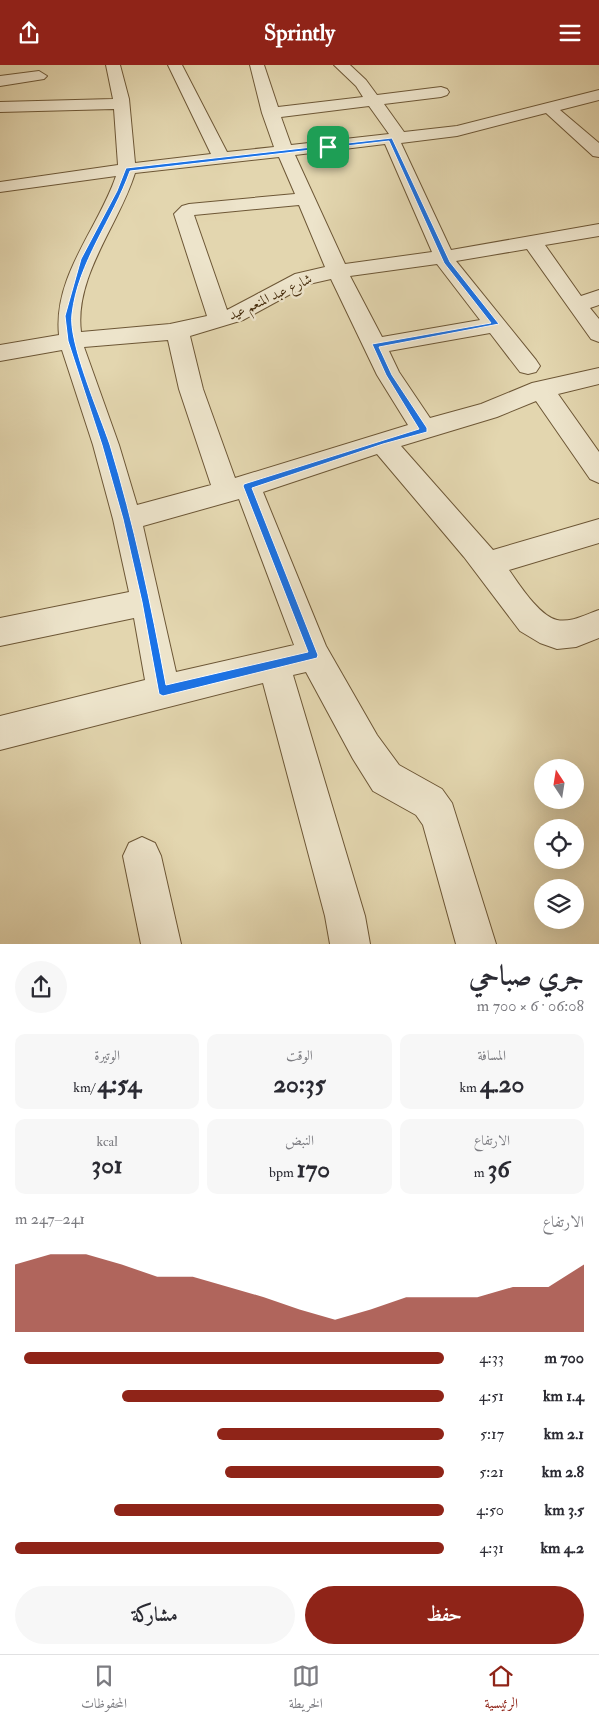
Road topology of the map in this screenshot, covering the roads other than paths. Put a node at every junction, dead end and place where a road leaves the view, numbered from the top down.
1 (113, 65) edge
2 (175, 65) edge
3 (257, 65) edge
4 (341, 65) edge
5 (39, 76) dead end
6 (0, 81) edge
7 (441, 92) dead end
8 (599, 95) edge
9 (375, 100) junction
10 (121, 104) junction
11 (0, 107) edge
12 (549, 107) junction
13 (270, 113) junction
14 (599, 130) edge
15 (578, 134) junction
16 (395, 139) junction
17 (285, 152) junction
18 (599, 152) edge
19 (222, 159) junction
20 (128, 169) junction
21 (0, 187) edge
22 (305, 199) junction
23 (599, 230) edge
24 (532, 242) junction
25 (444, 257) junction
26 (337, 271) junction
27 (599, 297) edge
28 (576, 305) junction
29 (219, 320) junction
30 (496, 324) junction
31 (177, 331) junction
32 (599, 334) edge
33 (71, 341) junction
34 (375, 346) junction
35 (0, 353) edge
36 (528, 366) dead end
37 (599, 376) edge
38 (541, 389) junction
39 (424, 430) junction
40 (382, 442) junction
41 (599, 472) edge
42 (237, 488) junction
43 (127, 519) junction
44 (599, 531) edge
45 (487, 564) junction
46 (146, 602) junction
47 (599, 624) edge
48 (0, 632) edge
49 (314, 655) junction
50 (274, 664) junction
51 (163, 691) junction
52 (0, 733) edge
53 (142, 856) dead end
54 (160, 944) edge
55 (350, 944) edge
56 (476, 944) edge

1 - 10 street
2 - 19 street
3 - 13 street
4 - 9 street
5 - 6 street
7 - 9 street
8 - 12 street
9 - 13 street
9 - 16 street
10 - 11 street
10 - 20 street
12 - 15 street
12 - 16 street
13 - 17 street
14 - 15 street
15 - 18 street
16 - 17 street
16 - 25 street
17 - 19 street
17 - 22 street
19 - 20 street
20 - 21 street
20 - 33 street
22 - 26 street
22 - 29 street
23 - 24 street, شارع عبد المنعم عيد
24 - 25 street, شارع عبد المنعم عيد
24 - 28 street
25 - 26 street, شارع عبد المنعم عيد
25 - 30 street
26 - 29 street, شارع عبد المنعم عيد
26 - 34 street
27 - 28 street
28 - 32 street
29 - 31 street, شارع عبد المنعم عيد
30 - 34 street
30 - 36 street
31 - 33 street, شارع عبد المنعم عيد
31 - 42 street
33 - 35 street, شارع عبد المنعم عيد
33 - 43 street
34 - 39 street
37 - 38 street
38 - 39 street
38 - 41 street
39 - 40 street
40 - 42 street
40 - 45 street
42 - 43 street
42 - 49 street
43 - 46 street
44 - 45 street
45 - 47 street
46 - 48 street
46 - 51 street
49 - 50 street
49 - 56 street
50 - 51 street
50 - 55 street
51 - 52 street
53 - 54 street

